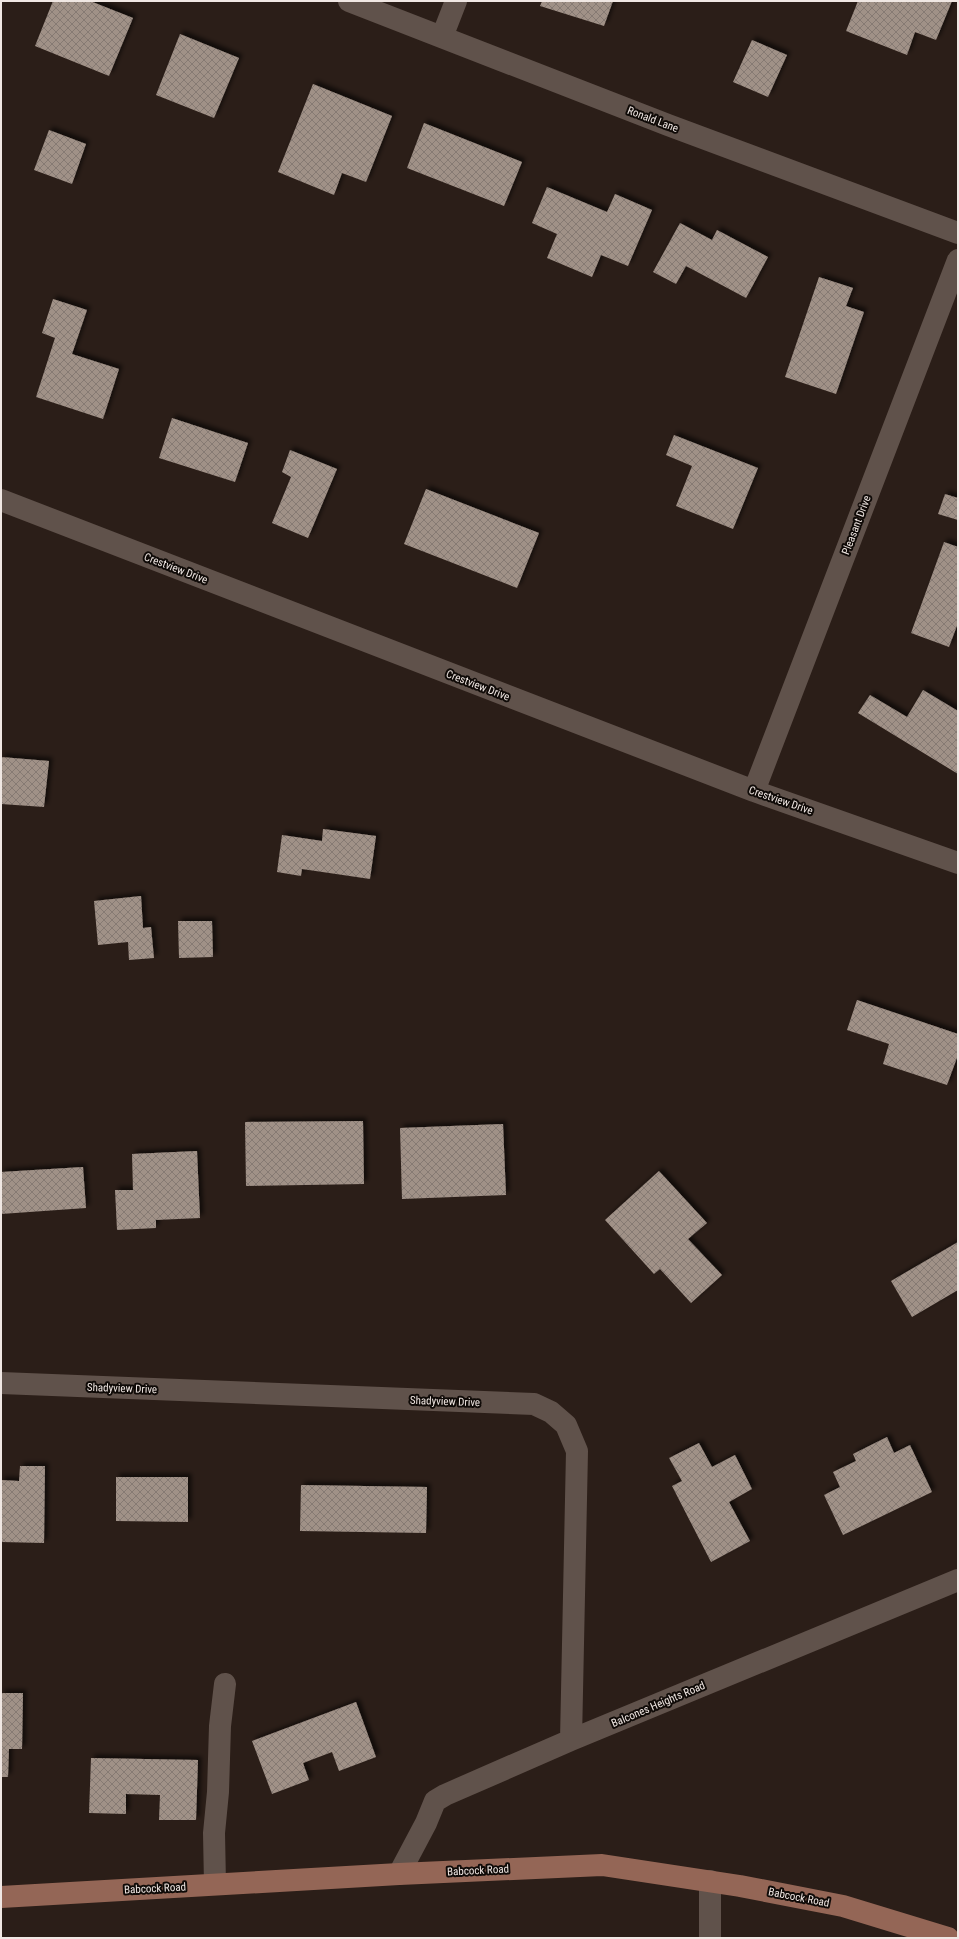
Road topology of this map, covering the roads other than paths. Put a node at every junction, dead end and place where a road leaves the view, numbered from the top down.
1 (349, 1) edge
2 (456, 1) edge
3 (442, 37) junction
4 (958, 233) edge
5 (958, 260) edge
6 (1, 500) edge
7 (754, 791) junction
8 (958, 863) edge
9 (1, 1384) edge
10 (958, 1580) edge
11 (225, 1684) dead end
12 (571, 1740) junction
13 (399, 1874) junction
14 (710, 1881) junction
15 (215, 1884) junction
16 (1, 1897) edge
17 (710, 1938) edge
18 (948, 1938) edge

1 - 3 street, Ronald Lane
2 - 3 street
3 - 4 street, Ronald Lane
5 - 7 street, Pleasant Drive
6 - 7 street, Crestview Drive
7 - 8 street, Crestview Drive
9 - 12 street, Shadyview Drive
10 - 12 street, Balcones Heights Road
11 - 15 street
12 - 13 street, Balcones Heights Road
13 - 14 main road, Babcock Road
13 - 15 main road, Babcock Road
14 - 17 street
14 - 18 main road, Babcock Road
15 - 16 main road, Babcock Road

